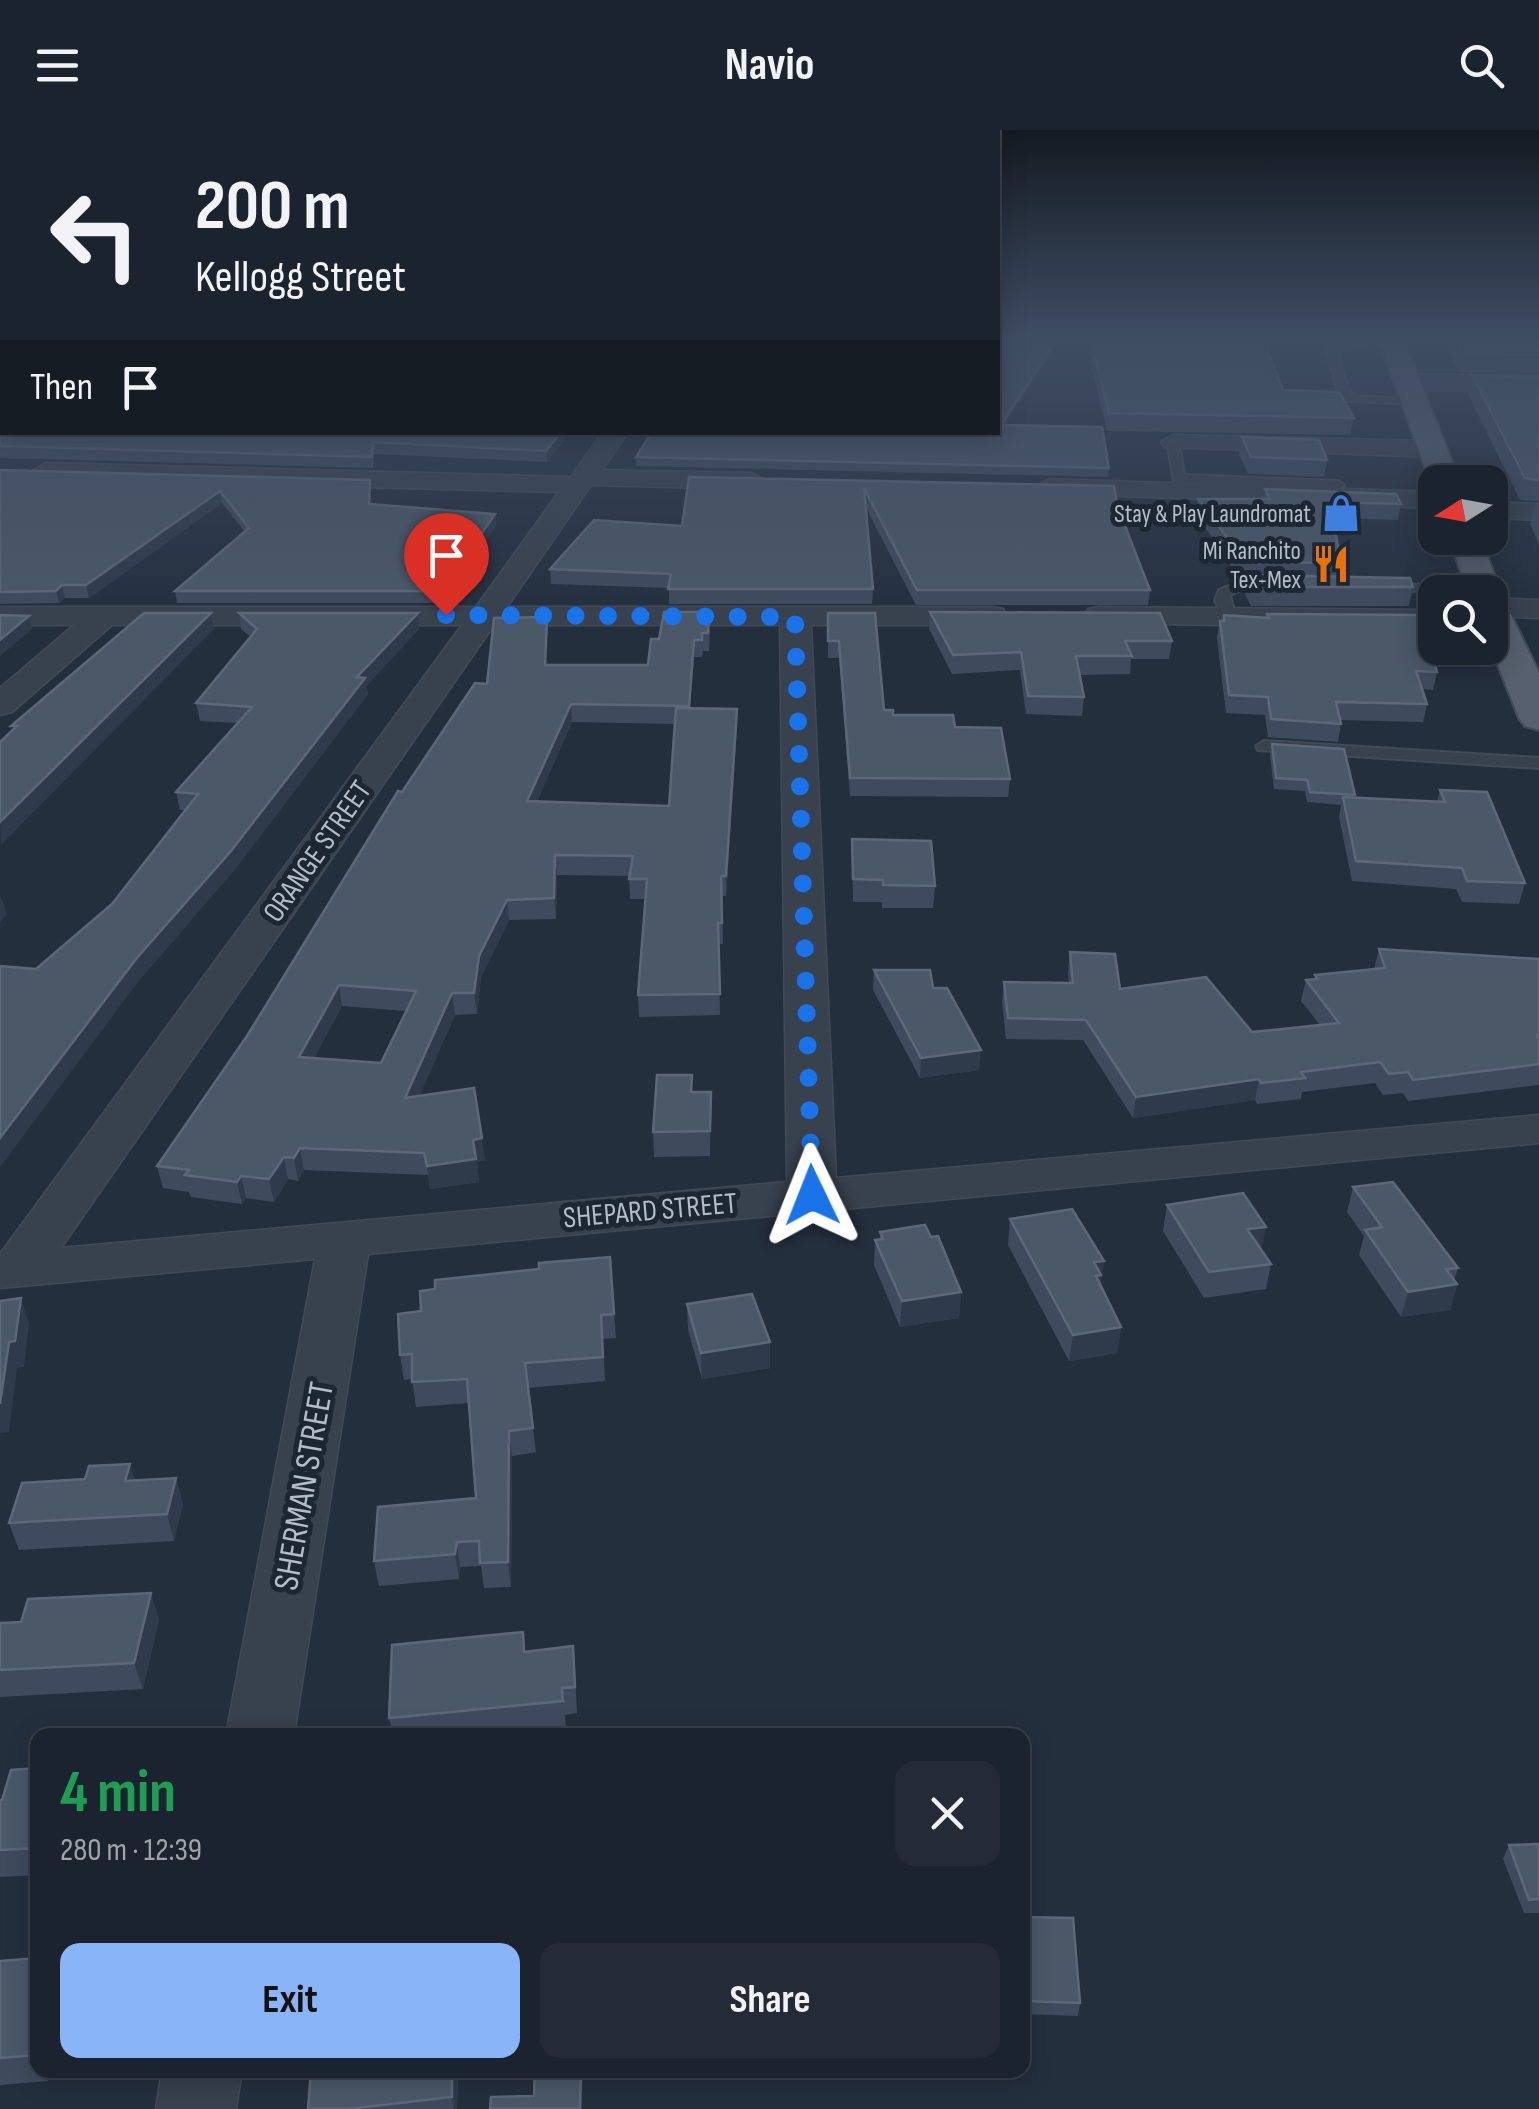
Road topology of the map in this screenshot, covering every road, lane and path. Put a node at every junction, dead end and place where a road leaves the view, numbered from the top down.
1 (1426, 430) edge
2 (614, 435) edge
3 (1173, 442) joint
4 (1433, 450) junction
5 (1439, 465) edge
6 (24, 471) edge
7 (1332, 472) junction
8 (580, 481) junction
9 (772, 482) edge
10 (1179, 485) junction
11 (1023, 487) edge
12 (1418, 495) edge
13 (1508, 511) edge
14 (1539, 512) edge
15 (1295, 585) edge
16 (1362, 587) edge
17 (1418, 595) edge
18 (1508, 607) edge
19 (1539, 610) edge
20 (484, 615) junction
21 (0, 616) edge
22 (104, 616) junction
23 (1026, 616) edge
24 (1065, 616) edge
25 (1228, 616) junction
26 (795, 617) junction
27 (1418, 620) edge
28 (1508, 647) edge
29 (0, 705) edge
30 (1539, 718) edge
31 (1264, 746) dead end
32 (1539, 763) edge
33 (1539, 1129) edge
34 (812, 1195) junction
35 (345, 1238) junction
36 (9, 1270) edge
37 (261, 1728) edge
38 (201, 2078) edge
39 (196, 2109) edge

1 - 4 main road
2 - 8 street, ORANGE STREET
3 - 7 street
3 - 10 lane
4 - 5 main road
4 - 7 street
6 - 8 street
7 - 10 street
7 - 12 street
8 - 9 street
8 - 20 street, ORANGE STREET
10 - 11 street
13 - 14 street
15 - 25 lane
16 - 17 lane
18 - 19 street
20 - 22 street
20 - 26 street
20 - 36 street, ORANGE STREET
21 - 22 street
22 - 29 street
23 - 26 street
24 - 25 street
25 - 27 street
26 - 34 street
28 - 30 main road
31 - 32 lane
33 - 34 street, SHEPARD STREET
34 - 35 street, SHEPARD STREET
35 - 36 street, SHEPARD STREET
35 - 37 street, SHERMAN STREET
38 - 39 street

